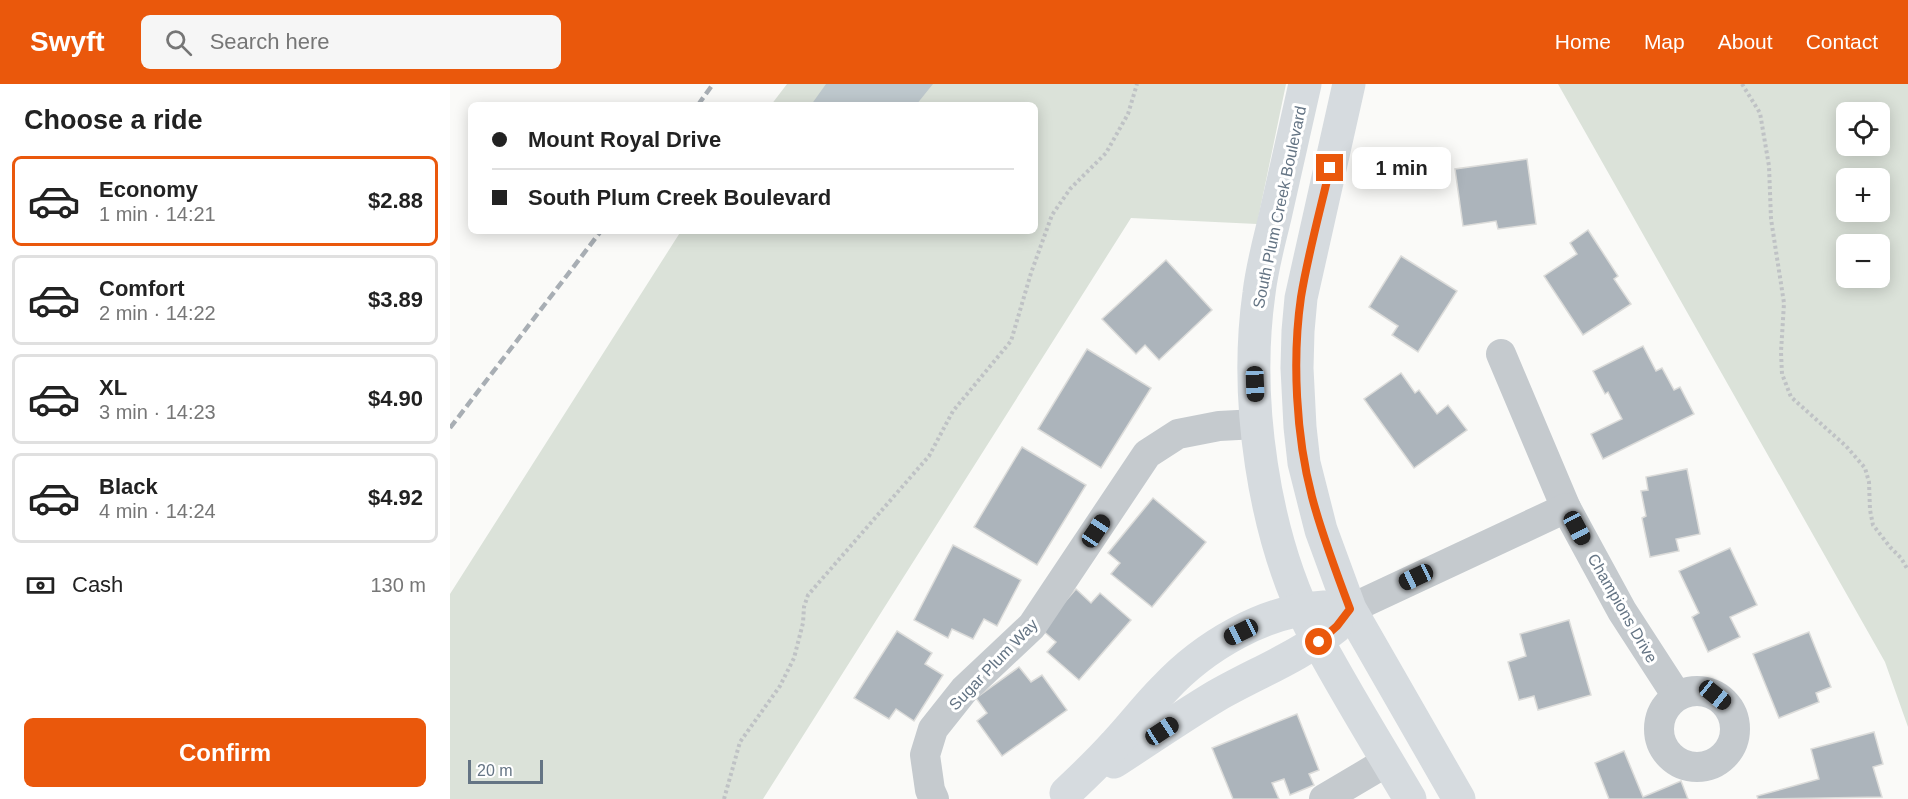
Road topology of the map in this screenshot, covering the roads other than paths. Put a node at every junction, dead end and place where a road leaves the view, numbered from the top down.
1 (1305, 84) edge
2 (1349, 84) edge
3 (1501, 354) dead end
4 (1257, 424) junction
5 (1566, 508) junction
6 (1302, 608) junction
7 (1350, 609) junction
8 (1319, 642) junction
9 (1677, 696) dead end
10 (1388, 762) junction
11 (1065, 797) edge
12 (934, 799) edge
13 (1324, 799) edge
14 (1410, 799) edge
15 (1459, 799) edge

1 - 4 street, South Plum Creek Boulevard
2 - 7 street
3 - 5 street, Champions Drive
4 - 6 street, South Plum Creek Boulevard
4 - 12 street, Sugar Plum Way
5 - 7 street
5 - 9 street, Champions Drive
6 - 7 street
6 - 8 street, South Plum Creek Boulevard
6 - 11 street
7 - 8 street
7 - 15 street
8 - 10 street, South Plum Creek Boulevard
8 - 11 street
10 - 13 street
10 - 14 street, South Plum Creek Boulevard

